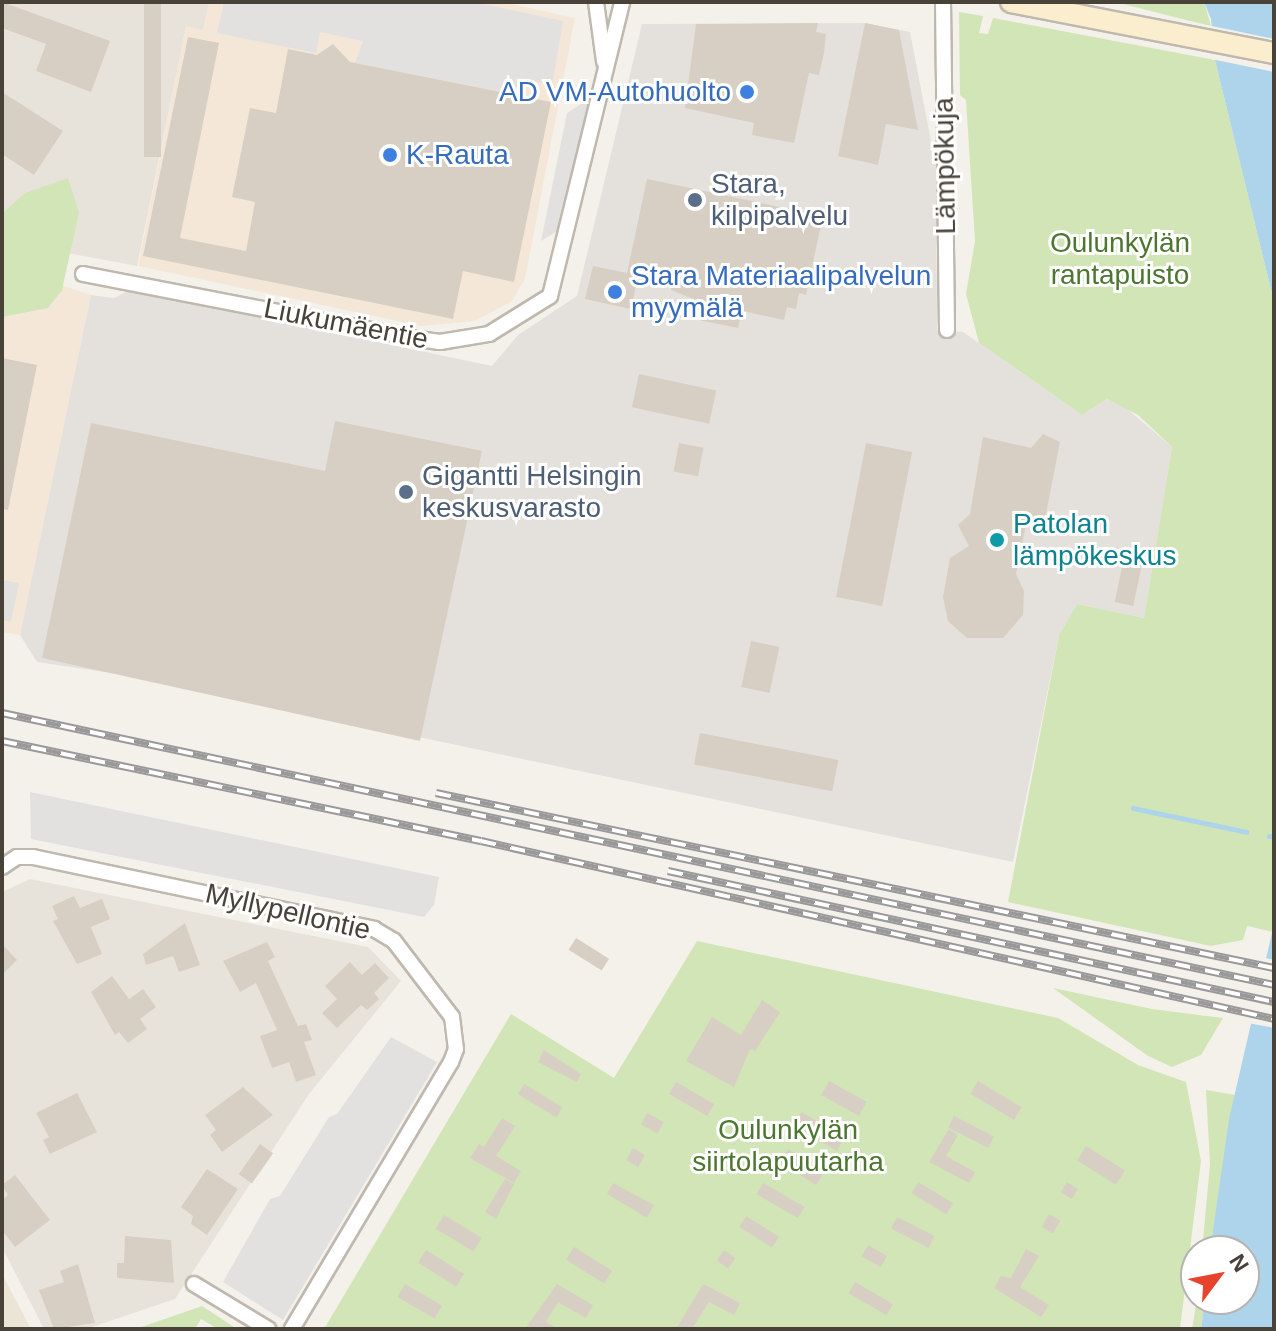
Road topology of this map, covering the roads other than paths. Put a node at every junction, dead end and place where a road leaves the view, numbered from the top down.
1 (596, 2) edge
2 (622, 2) edge
3 (943, 2) edge
4 (1011, 2) edge
5 (1274, 53) edge
6 (604, 61) junction
7 (83, 274) dead end
8 (947, 330) dead end
9 (2, 867) edge
10 (194, 1284) dead end
11 (268, 1329) edge
12 (292, 1329) edge

1 - 6 street, Liukumäentie
2 - 6 street, Liukumäentie
3 - 8 street, Lämpökuja
4 - 5 main road
6 - 7 street, Liukumäentie
9 - 12 street, Myllypellontie
10 - 11 street

